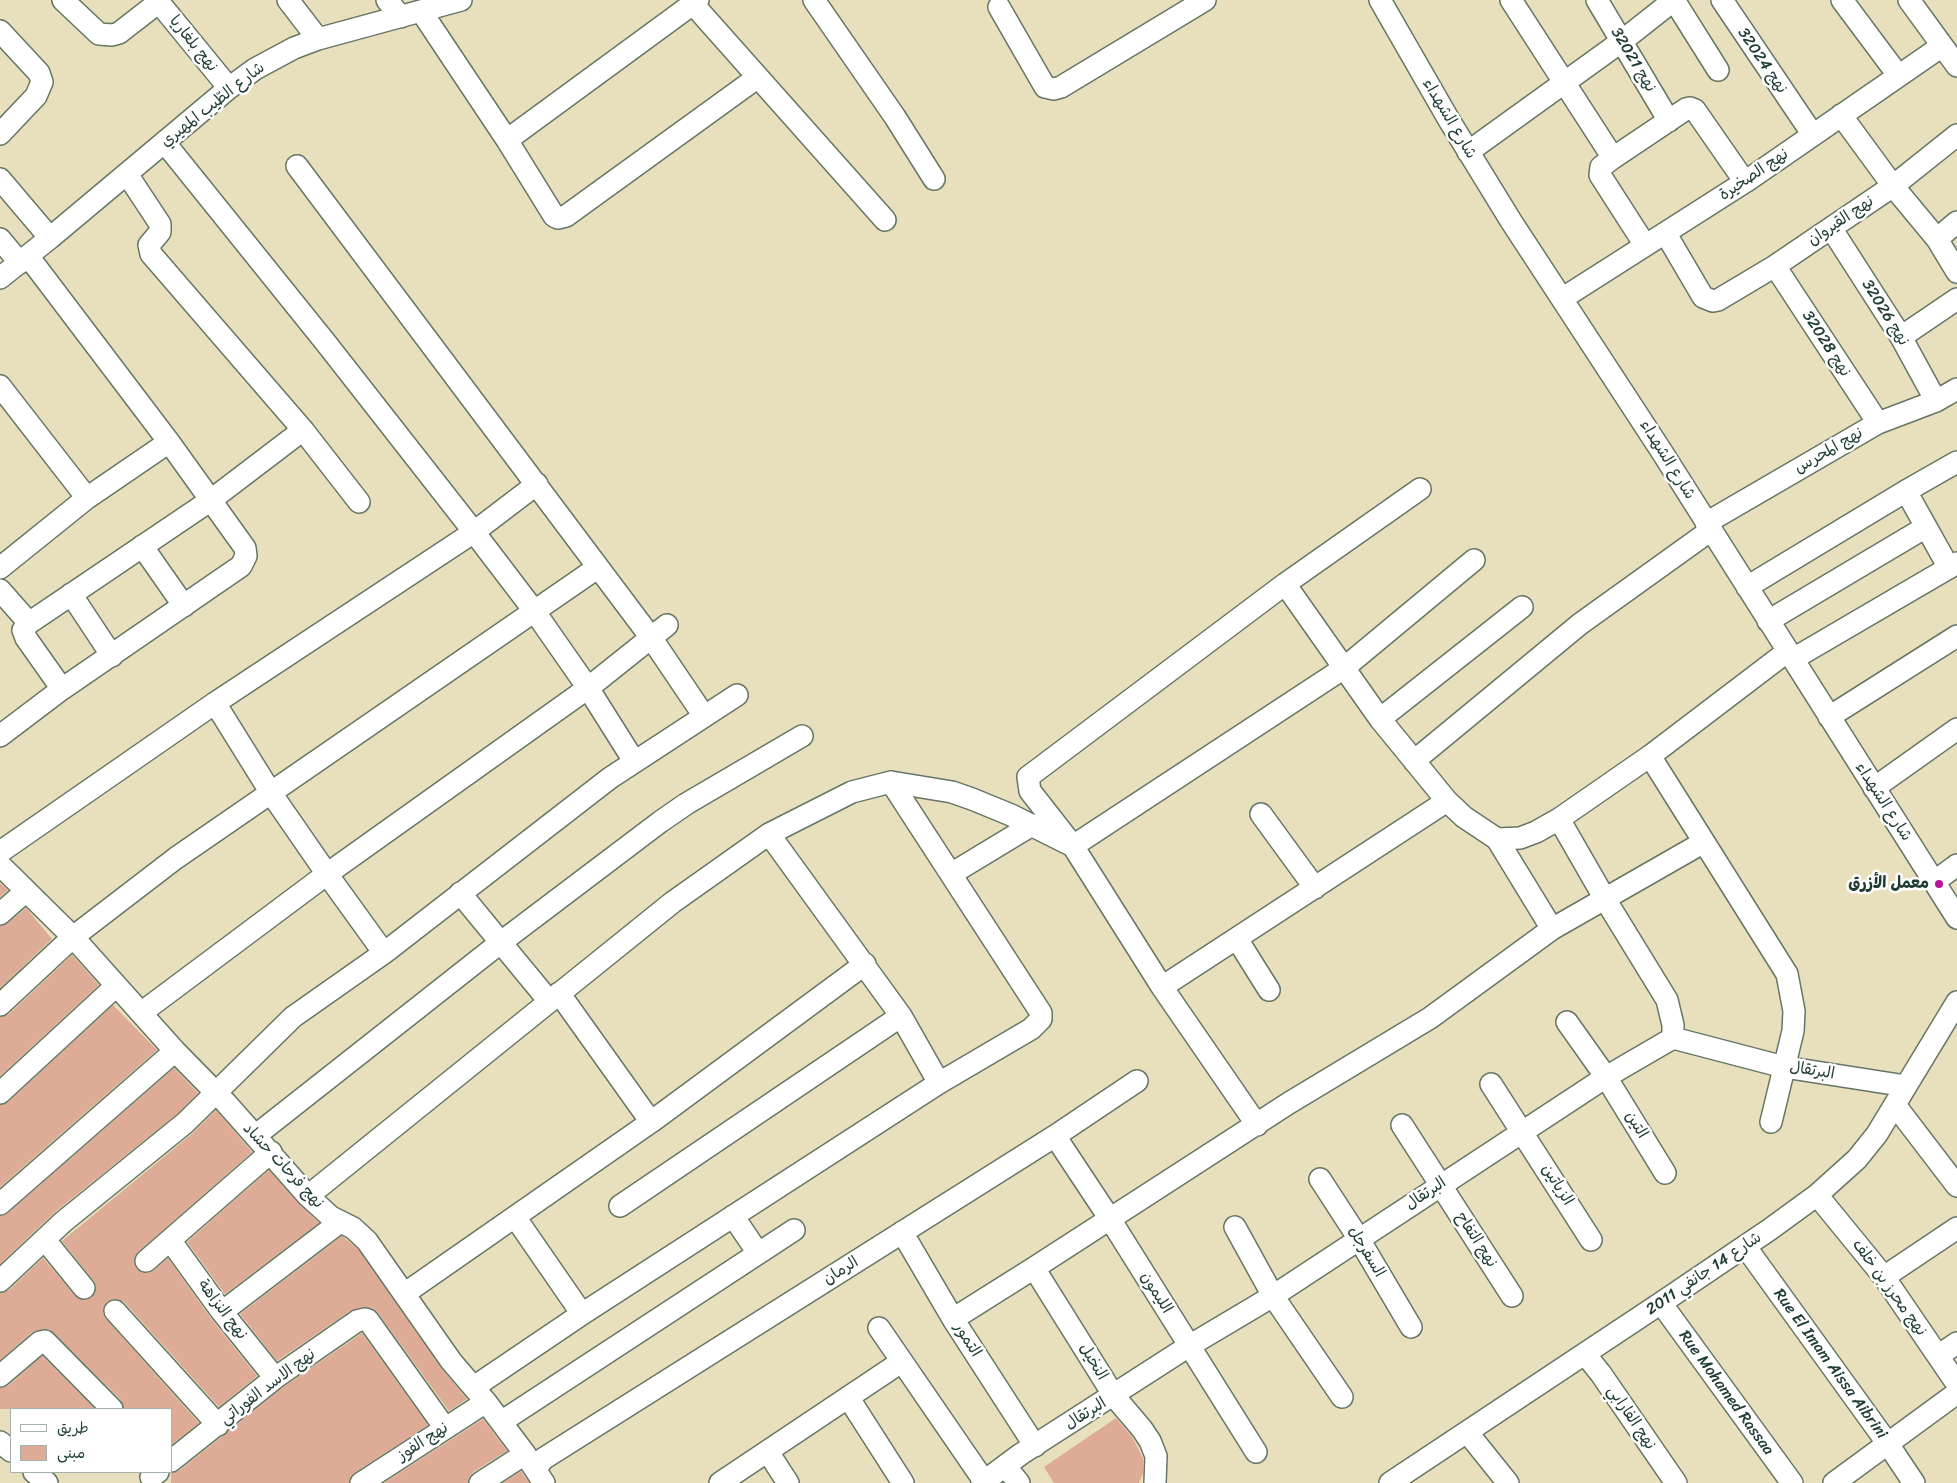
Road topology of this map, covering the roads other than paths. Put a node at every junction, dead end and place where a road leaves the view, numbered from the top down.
1 (64, 0) edge
2 (288, 0) edge
3 (387, 0) edge
4 (461, 0) edge
5 (814, 0) edge
6 (1205, 0) edge
7 (1380, 0) edge
8 (1511, 0) edge
9 (1597, 0) edge
10 (1674, 0) edge
11 (1722, 0) edge
12 (1842, 0) edge
13 (1909, 0) edge
14 (158, 1) edge
15 (695, 2) edge
16 (1002, 2) edge
17 (411, 14) junction
18 (0, 31) edge
19 (318, 39) junction
20 (1622, 41) junction
21 (1942, 46) junction
22 (1957, 66) edge
23 (1718, 70) dead end
24 (1898, 75) junction
25 (758, 77) junction
26 (1564, 84) junction
27 (229, 88) junction
28 (1842, 115) junction
29 (1669, 121) junction
30 (1808, 129) junction
31 (0, 134) edge
32 (1957, 135) edge
33 (507, 140) junction
34 (165, 143) junction
35 (1468, 152) junction
36 (1613, 158) junction
37 (297, 166) dead end
38 (127, 174) junction
39 (934, 179) dead end
40 (0, 180) edge
41 (1745, 182) junction
42 (1893, 186) junction
43 (885, 220) dead end
44 (1957, 222) edge
45 (1831, 228) junction
46 (1666, 234) junction
47 (50, 238) junction
48 (0, 239) edge
49 (1937, 239) junction
50 (1645, 245) junction
51 (24, 260) junction
52 (1775, 266) junction
53 (1957, 272) edge
54 (0, 278) edge
55 (1563, 298) junction
56 (1957, 300) edge
57 (1901, 337) junction
58 (0, 386) edge
59 (1957, 390) edge
60 (1936, 401) junction
61 (1878, 423) junction
62 (303, 430) junction
63 (169, 442) junction
64 (1957, 462) edge
65 (537, 484) junction
66 (1420, 489) dead end
67 (1906, 491) junction
68 (86, 498) junction
69 (211, 500) junction
70 (359, 502) dead end
71 (1709, 527) junction
72 (1926, 527) junction
73 (474, 532) junction
74 (142, 546) junction
75 (1474, 560) dead end
76 (1953, 566) edge
77 (0, 568) edge
78 (597, 568) junction
79 (1285, 584) junction
80 (1747, 587) junction
81 (0, 590) edge
82 (71, 594) junction
83 (184, 606) junction
84 (1522, 607) dead end
85 (534, 612) junction
86 (1768, 621) junction
87 (29, 623) junction
88 (660, 632) junction
89 (1957, 636) edge
90 (1791, 655) junction
91 (112, 656) junction
92 (1344, 668) junction
93 (588, 688) junction
94 (62, 689) junction
95 (737, 695) dead end
96 (215, 703) junction
97 (704, 716) junction
98 (1829, 717) junction
99 (1380, 719) junction
100 (1957, 729) edge
101 (0, 736) edge
102 (802, 736) dead end
103 (1650, 756) junction
104 (634, 761) junction
105 (1414, 761) junction
106 (891, 782) junction
107 (1874, 788) junction
108 (271, 792) junction
109 (1447, 801) junction
110 (1261, 814) dead end
111 (1559, 819) junction
112 (1032, 825) junction
113 (769, 834) junction
114 (1497, 840) junction
115 (1704, 842) junction
116 (1073, 846) junction
117 (0, 852) edge
118 (0, 865) edge
119 (1957, 865) edge
120 (327, 874) junction
121 (951, 874) junction
122 (1934, 882) junction
123 (1315, 888) junction
124 (26, 891) junction
125 (460, 893) junction
126 (1605, 900) junction
127 (0, 914) edge
128 (1957, 918) edge
129 (1552, 929) junction
130 (73, 937) junction
131 (1237, 939) junction
132 (500, 943) junction
133 (384, 952) junction
134 (865, 964) junction
135 (116, 986) junction
136 (1162, 987) junction
137 (1269, 990) dead end
138 (554, 997) junction
139 (1957, 1002) edge
140 (0, 1005) edge
141 (141, 1013) junction
142 (901, 1016) junction
143 (1567, 1022) dead end
144 (1673, 1038) junction
145 (175, 1051) junction
146 (1784, 1067) junction
147 (1606, 1077) junction
148 (1137, 1081) dead end
149 (939, 1083) junction
150 (1491, 1084) dead end
151 (1906, 1086) junction
152 (0, 1093) edge
153 (216, 1093) junction
154 (1894, 1106) junction
155 (652, 1122) junction
156 (1771, 1122) dead end
157 (1257, 1125) junction
158 (1402, 1125) dead end
159 (1523, 1131) junction
160 (255, 1136) junction
161 (1055, 1136) junction
162 (271, 1152) junction
163 (1666, 1173) dead end
164 (1320, 1179) dead end
165 (1440, 1184) junction
166 (1957, 1186) edge
167 (1817, 1195) junction
168 (308, 1196) junction
169 (0, 1204) edge
170 (620, 1206) dead end
171 (733, 1216) junction
172 (515, 1217) junction
173 (1110, 1219) junction
174 (340, 1222) junction
175 (1235, 1227) dead end
176 (1957, 1228) edge
177 (794, 1230) dead end
178 (902, 1232) junction
179 (1359, 1239) junction
180 (44, 1240) junction
181 (170, 1240) junction
182 (1591, 1240) dead end
183 (1745, 1246) junction
184 (758, 1253) junction
185 (146, 1261) dead end
186 (1034, 1268) junction
187 (1884, 1278) junction
188 (0, 1281) edge
189 (84, 1288) dead end
190 (404, 1294) junction
191 (1273, 1296) junction
192 (1512, 1296) dead end
193 (1661, 1303) junction
194 (115, 1311) dead end
195 (222, 1312) junction
196 (582, 1314) junction
197 (953, 1319) junction
198 (1411, 1327) dead end
199 (879, 1328) dead end
200 (1957, 1343) edge
201 (1189, 1346) junction
202 (1584, 1354) junction
203 (1938, 1356) junction
204 (901, 1362) junction
205 (0, 1376) edge
206 (275, 1378) junction
207 (1957, 1384) edge
208 (1957, 1393) edge
209 (480, 1394) junction
210 (1114, 1396) junction
211 (848, 1397) junction
212 (1342, 1397) dead end
213 (111, 1408) edge
214 (501, 1422) junction
215 (218, 1425) junction
216 (445, 1428) junction
217 (1467, 1432) junction
218 (0, 1442) edge
219 (1888, 1444) junction
220 (1035, 1446) junction
221 (10, 1451) edge
222 (768, 1452) junction
223 (1256, 1452) dead end
224 (172, 1460) edge
225 (537, 1466) edge
226 (1005, 1466) junction
227 (35, 1473) edge
228 (983, 1482) edge
229 (47, 1483) edge
230 (361, 1483) edge
231 (480, 1483) edge
232 (720, 1483) edge
233 (788, 1483) edge
234 (903, 1483) edge
235 (1019, 1483) edge
236 (1155, 1483) edge
237 (1390, 1483) edge
238 (1508, 1483) edge
239 (1676, 1483) edge
240 (1792, 1483) edge
241 (1834, 1483) edge
242 (1914, 1483) edge

1 - 14 street
2 - 19 street
3 - 17 street
4 - 17 street, شارع الطّيب المهيري
5 - 39 street
6 - 16 street
7 - 35 street, شارع الشهداء
8 - 26 street
9 - 20 street, نهج 32021
10 - 20 street
10 - 23 street
11 - 30 street, نهج 32024
12 - 24 street
13 - 21 street
14 - 27 street, نهج بلغاريا
15 - 25 street
15 - 33 street
17 - 19 street, شارع الطّيب المهيري
17 - 33 street
18 - 31 street
19 - 27 street, شارع الطّيب المهيري
20 - 26 street
20 - 29 street, نهج 32021
21 - 22 street
21 - 24 street, نهج الصخيرة
24 - 28 street, نهج الصخيرة
25 - 33 street
25 - 43 street
26 - 35 street
26 - 36 street
27 - 34 street, شارع الطّيب المهيري
28 - 30 street, نهج الصخيرة
28 - 42 street
29 - 36 street
29 - 41 street
30 - 41 street, نهج الصخيرة
32 - 42 street, نهج القيروان
34 - 38 street, شارع الطّيب المهيري
34 - 73 street
35 - 55 street, شارع الشهداء
36 - 50 street
37 - 65 street
38 - 47 street, شارع الطّيب المهيري
38 - 62 street
40 - 47 street
41 - 46 street, نهج الصخيرة
42 - 45 street, نهج القيروان
42 - 49 street
44 - 49 street
45 - 52 street, نهج القيروان
45 - 57 street, نهج 32026
46 - 50 street, نهج الصخيرة
46 - 52 street, نهج القيروان
47 - 51 street, شارع الطّيب المهيري
48 - 51 street
49 - 53 street
50 - 55 street, نهج الصخيرة
51 - 54 street, شارع الطّيب المهيري
51 - 63 street
52 - 61 street, نهج 32028
55 - 71 street, شارع الشهداء
56 - 57 street
57 - 60 street, نهج 32026
58 - 68 street
59 - 60 street, نهج المحرس
60 - 61 street, نهج المحرس
61 - 71 street, نهج المحرس
62 - 69 street
62 - 70 street
63 - 68 street
63 - 69 street
64 - 67 street
65 - 73 street
65 - 78 street
66 - 79 street
67 - 72 street
67 - 80 street
68 - 77 street
69 - 74 street
69 - 83 street
71 - 80 street, شارع الشهداء
71 - 105 street, نهج المحرس
72 - 76 street
72 - 86 street
73 - 85 street
73 - 96 street
74 - 82 street
74 - 83 street
75 - 92 street
76 - 90 street
78 - 85 street
78 - 88 street
79 - 92 street
79 - 116 street
80 - 86 street, شارع الشهداء
81 - 87 street
82 - 87 street
82 - 91 street
83 - 91 street
84 - 99 street
85 - 93 street
85 - 108 street
86 - 90 street, شارع الشهداء
87 - 94 street
88 - 93 street
88 - 97 street
89 - 98 street
90 - 98 street, شارع الشهداء
90 - 103 street
91 - 94 street
92 - 99 street
92 - 116 street
93 - 104 street
93 - 120 street
94 - 101 street
95 - 97 street
96 - 108 street
96 - 117 street
97 - 104 street
98 - 107 street, شارع الشهداء
99 - 105 street
100 - 107 street
102 - 132 street
103 - 111 street
103 - 115 street
104 - 125 street
105 - 109 street
106 - 112 street
106 - 113 street
106 - 121 street
107 - 122 street, شارع الشهداء
108 - 120 street
108 - 130 street
109 - 114 street
109 - 123 street
110 - 123 street
111 - 114 street
111 - 126 street
112 - 116 street
112 - 121 street
113 - 134 street
113 - 138 street
114 - 129 street
115 - 126 street
115 - 146 street
116 - 136 street
118 - 124 street, نهج فرحات حشاد
119 - 122 street
120 - 133 street
120 - 141 street
121 - 149 street, نهج الفوز
122 - 128 street, شارع الشهداء
123 - 131 street
124 - 127 street
124 - 130 street, نهج فرحات حشاد
125 - 132 street
125 - 133 street
126 - 129 street
126 - 144 street
129 - 157 street
130 - 135 street, نهج فرحات حشاد
130 - 140 street
131 - 136 street
131 - 137 street
132 - 138 street
132 - 160 street
133 - 153 street
134 - 142 street
134 - 155 street
135 - 141 street, نهج فرحات حشاد
135 - 152 street
136 - 157 street
138 - 155 street
138 - 168 street
139 - 151 street, شارع 14 جانفي 2011
141 - 145 street, نهج فرحات حشاد
142 - 149 street
142 - 170 street
143 - 147 street, التين
144 - 146 street, البرتقال
144 - 147 street, البرتقال
145 - 153 street, نهج فرحات حشاد
145 - 169 street
146 - 151 street, البرتقال
146 - 156 street
147 - 159 street, البرتقال
147 - 163 street, التين
148 - 161 street, الرمان
149 - 171 street, نهج الفوز
150 - 159 street, الزياتين
151 - 154 street, شارع 14 جانفي 2011
153 - 160 street, نهج فرحات حشاد
153 - 180 street
154 - 166 street
154 - 167 street, شارع 14 جانفي 2011
155 - 172 street
157 - 173 street
158 - 165 street, نهج التفاح
159 - 165 street, البرتقال
159 - 182 street, الزياتين
160 - 162 street, نهج فرحات حشاد
161 - 173 street, الليمون
161 - 178 street, الرمان
162 - 168 street, نهج فرحات حشاد
162 - 181 street
164 - 179 street, السفرجل
165 - 179 street, البرتقال
165 - 192 street, نهج التفاح
167 - 183 street, شارع 14 جانفي 2011
167 - 187 street, نهج محرز بن خلف
168 - 174 street, نهج فرحات حشاد
171 - 184 street
171 - 196 street, نهج الفوز
172 - 190 street
172 - 196 street
173 - 186 street
173 - 201 street, الليمون
174 - 190 street, نهج فرحات حشاد
174 - 195 street
175 - 191 street
176 - 187 street
177 - 184 street
178 - 197 street, التمور
178 - 225 street, الرمان
179 - 191 street, البرتقال
179 - 198 street, السفرجل
180 - 188 street
180 - 189 street
181 - 185 street
181 - 195 street, نهج النزاهة
183 - 193 street, شارع 14 جانفي 2011
183 - 219 street, Rue El Imam Aissa Aibrini
184 - 214 street
186 - 197 street
186 - 210 street, النخيل
187 - 203 street, نهج محرز بن خلف
190 - 209 street, نهج فرحات حشاد
191 - 201 street, البرتقال
191 - 212 street
193 - 202 street, شارع 14 جانفي 2011
193 - 240 street, Rue Mohamed Rassaa
194 - 215 street
195 - 206 street, نهج النزاهة
196 - 209 street, نهج الفوز
197 - 220 street, التمور
199 - 204 street
200 - 203 street
201 - 210 street, البرتقال
201 - 223 street, الليمون
202 - 217 street, شارع 14 جانفي 2011
202 - 239 street, نهج الفارابي
203 - 207 street, نهج محرز بن خلف
204 - 211 street
204 - 228 street
205 - 213 street
206 - 215 street, نهج الاسد الفوراتي
206 - 216 street, نهج الاسد الفوراتي
208 - 219 street
209 - 214 street, نهج فرحات حشاد
209 - 216 street, نهج الفوز
210 - 220 street, البرتقال
210 - 236 street, النخيل
211 - 222 street
211 - 234 street
214 - 225 street, نهج فرحات حشاد
215 - 224 street, نهج الاسد الفوراتي
216 - 230 street, نهج الفوز
217 - 237 street, شارع 14 جانفي 2011
217 - 238 street
218 - 221 street
219 - 241 street
219 - 242 street, Rue El Imam Aissa Aibrini
220 - 226 street, البرتقال
222 - 232 street
222 - 233 street
225 - 231 street, الرمان
226 - 228 street, البرتقال
226 - 235 street
227 - 229 street

